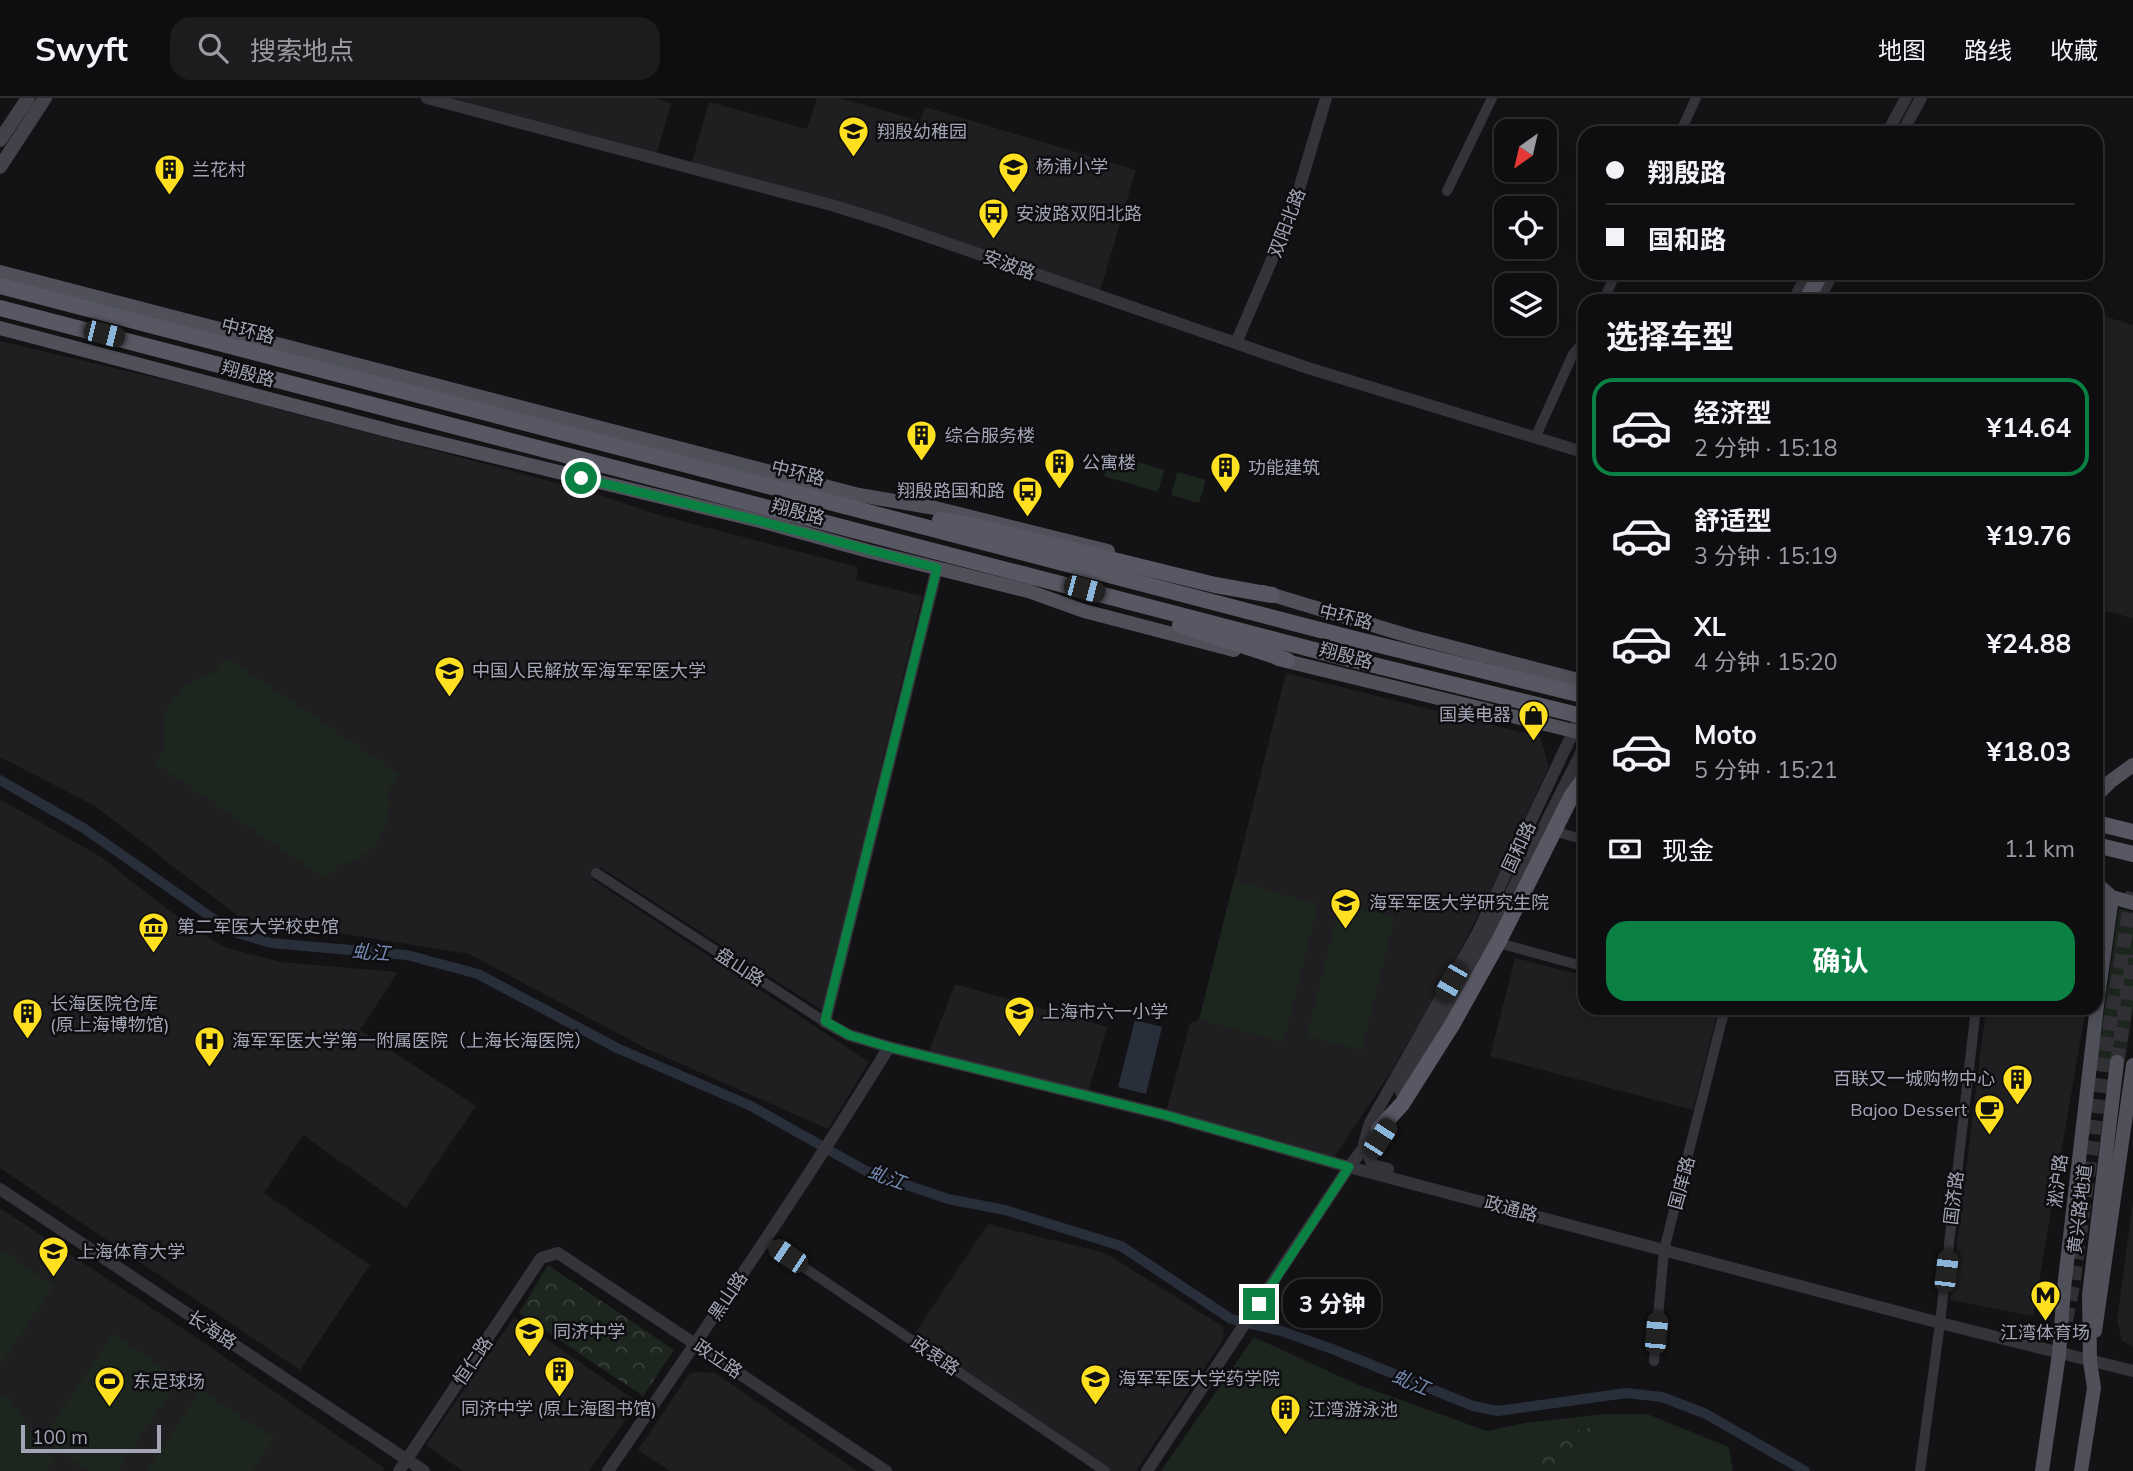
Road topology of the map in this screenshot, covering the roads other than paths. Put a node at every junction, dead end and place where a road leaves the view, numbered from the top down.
1 (27, 98) edge
2 (45, 98) edge
3 (427, 98) edge
4 (1326, 98) edge
5 (1492, 98) edge
6 (1696, 98) edge
7 (1906, 98) edge
8 (1921, 98) edge
9 (1683, 126) edge
10 (1891, 126) edge
11 (1906, 126) edge
12 (0, 140) edge
13 (0, 167) edge
14 (1447, 191) dead end
15 (0, 272) edge
16 (0, 286) edge
17 (0, 308) edge
18 (0, 328) edge
19 (1236, 343) junction
20 (1578, 348) edge
21 (1535, 438) junction
22 (1578, 451) edge
23 (847, 505) junction
24 (937, 568) junction
25 (1032, 575) junction
26 (1272, 596) junction
27 (1287, 660) junction
28 (1578, 681) edge
29 (1578, 694) edge
30 (1578, 715) edge
31 (1578, 733) edge
32 (1578, 737) edge
33 (1578, 758) edge
34 (2133, 765) edge
35 (1578, 787) edge
36 (2103, 789) edge
37 (2103, 825) edge
38 (1542, 828) junction
39 (2133, 832) edge
40 (1578, 838) edge
41 (2103, 847) edge
42 (2133, 855) edge
43 (596, 873) dead end
44 (2103, 889) edge
45 (2112, 897) junction
46 (2133, 903) edge
47 (1487, 940) junction
48 (2103, 961) edge
49 (1578, 965) edge
50 (1723, 1015) edge
51 (1975, 1015) edge
52 (2096, 1015) edge
53 (825, 1021) junction
54 (889, 1047) junction
55 (2117, 1062) tunnel mouth
56 (2133, 1065) tunnel mouth
57 (1402, 1104) junction
58 (1379, 1129) junction
59 (1364, 1146) junction
60 (1349, 1167) junction
61 (0, 1189) edge
62 (1460, 1196) junction
63 (765, 1241) junction
64 (1664, 1250) junction
65 (549, 1254) joint
66 (1940, 1323) junction
67 (696, 1344) junction
68 (2059, 1354) junction
69 (1654, 1361) dead end
70 (2090, 1361) junction
71 (2133, 1371) edge
72 (407, 1459) junction
73 (400, 1471) edge
74 (424, 1471) edge
75 (608, 1471) edge
76 (886, 1471) edge
77 (1105, 1471) edge
78 (1147, 1471) edge
79 (1920, 1471) edge
80 (2042, 1471) edge
81 (2073, 1471) edge
82 (2081, 1471) edge

1 - 12 main road
2 - 13 main road
3 - 19 street, 安波路
4 - 19 street, 双阳北路
5 - 14 street
6 - 9 street
7 - 10 street
8 - 11 street
15 - 26 main road, 翔殷路
16 - 23 highway, 中环路
17 - 25 highway
18 - 24 main road, 翔殷路
19 - 21 street, 安波路
20 - 21 street
21 - 22 street, 安波路
23 - 26 highway
23 - 29 highway, 中环路
24 - 27 main road, 翔殷路
24 - 53 street
25 - 27 highway
25 - 30 highway, bridge
26 - 28 main road, 翔殷路
27 - 31 main road, 翔殷路
32 - 59 street, 国和路
33 - 38 street, 国和路
34 - 36 main road
35 - 57 highway, bridge
37 - 39 highway
38 - 40 street
38 - 47 street, 国和路
41 - 42 highway
43 - 53 street, 盘山路
44 - 45 main road
45 - 46 main road
45 - 48 main road, 淞沪路
47 - 49 street
47 - 58 street, 国和路
50 - 64 street, 国庠路
51 - 66 street, 国济路
52 - 68 main road, 淞沪路
53 - 54 street, 盘山路
54 - 60 street, 政通路
54 - 63 street, 黑山路
55 - 70 main road, 黄兴路地道
56 - 70 main road
57 - 58 highway
57 - 62 street
58 - 59 street, 国和路
59 - 60 street, 国和路
60 - 62 street, 政通路
60 - 78 street, 国和路
61 - 72 street, 长海路
62 - 64 street, 政通路
63 - 67 street, 黑山路
63 - 77 street, 政衷路
64 - 66 street, 政通路
64 - 69 street, 国庠路
65 - 67 street, 政立路
65 - 72 street, 恒仁路
66 - 68 street, 政通路
66 - 79 street, 国济路
67 - 75 street, 黑山路
67 - 76 street, 政立路
68 - 70 street, 政通路
68 - 80 main road, 淞沪路
70 - 71 street, 政通路
70 - 81 main road
70 - 82 main road
72 - 73 street, 恒仁路
72 - 74 street, 长海路

